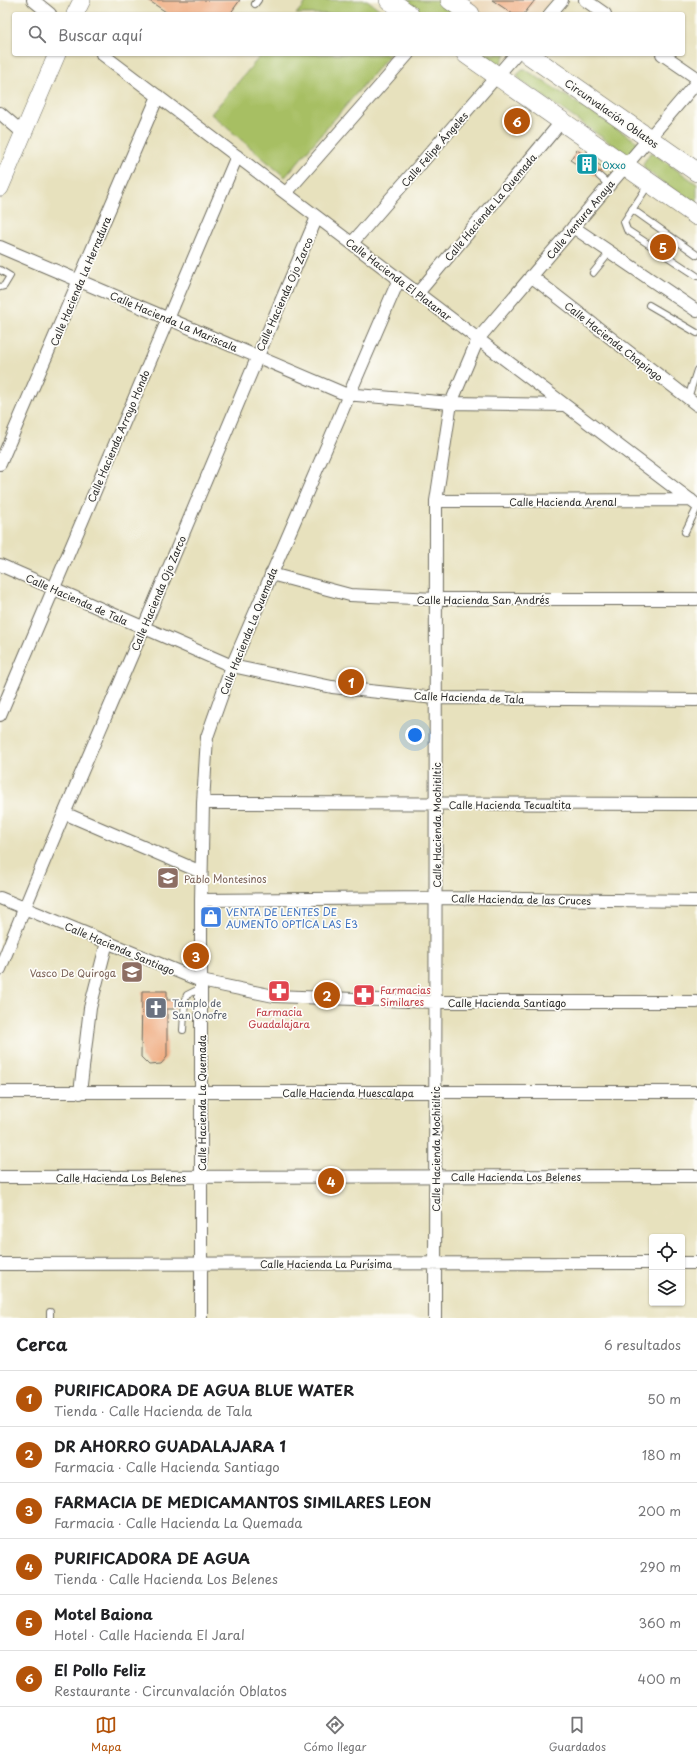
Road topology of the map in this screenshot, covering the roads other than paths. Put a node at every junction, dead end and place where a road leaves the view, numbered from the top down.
1 (33, 0) edge
2 (82, 0) edge
3 (389, 0) edge
4 (450, 0) edge
5 (562, 0) edge
6 (585, 0) edge
7 (48, 12) edge
8 (76, 12) edge
9 (406, 12) edge
10 (467, 12) edge
11 (552, 12) edge
12 (602, 12) edge
13 (57, 56) edge
14 (105, 56) edge
15 (406, 56) edge
16 (469, 56) edge
17 (514, 56) edge
18 (531, 56) edge
19 (665, 56) edge
20 (497, 76) junction
21 (697, 78) edge
22 (697, 82) edge
23 (158, 96) junction
24 (0, 113) edge
25 (562, 121) junction
26 (23, 133) junction
27 (648, 138) junction
28 (237, 156) junction
29 (625, 166) junction
30 (697, 172) edge
31 (599, 176) dead end
32 (650, 183) junction
33 (609, 185) junction
34 (0, 188) edge
35 (286, 193) junction
36 (632, 209) junction
37 (697, 216) edge
38 (317, 217) junction
39 (573, 227) junction
40 (352, 243) junction
41 (0, 246) edge
42 (610, 252) junction
43 (697, 254) edge
44 (0, 270) edge
45 (593, 273) dead end
46 (531, 276) junction
47 (697, 276) edge
48 (399, 279) junction
49 (80, 281) junction
50 (0, 287) edge
51 (418, 293) junction
52 (649, 305) dead end
53 (697, 311) edge
54 (168, 318) junction
55 (697, 333) edge
56 (478, 339) junction
57 (257, 356) junction
58 (697, 370) edge
59 (349, 394) junction
60 (692, 402) edge
61 (451, 404) junction
62 (565, 405) junction
63 (0, 464) edge
64 (436, 501) junction
65 (695, 504) edge
66 (685, 532) dead end
67 (0, 565) edge
68 (271, 574) junction
69 (54, 589) junction
70 (435, 599) junction
71 (697, 599) edge
72 (143, 629) junction
73 (232, 666) junction
74 (436, 698) junction
75 (697, 700) edge
76 (0, 715) edge
77 (203, 803) junction
78 (437, 804) junction
79 (697, 804) edge
80 (64, 813) junction
81 (201, 872) junction
82 (0, 898) edge
83 (435, 898) junction
84 (201, 900) junction
85 (697, 901) edge
86 (24, 908) junction
87 (107, 942) junction
88 (0, 969) edge
89 (201, 985) junction
90 (435, 1002) junction
91 (697, 1002) edge
92 (183, 1030) dead end
93 (0, 1092) edge
94 (201, 1092) junction
95 (435, 1092) junction
96 (697, 1092) edge
97 (80, 1093) junction
98 (435, 1176) junction
99 (697, 1176) edge
100 (201, 1177) junction
101 (0, 1178) edge
102 (201, 1263) junction
103 (435, 1263) junction
104 (649, 1263) edge
105 (685, 1263) edge
106 (0, 1264) edge
107 (697, 1264) edge
108 (201, 1318) edge
109 (435, 1318) edge

1 - 7 street
2 - 8 main road
3 - 9 main road
4 - 10 main road
5 - 11 street
6 - 12 street
13 - 26 main road
14 - 23 street, Calle Hacienda El Platanar
15 - 35 street
16 - 20 main road
17 - 20 street, Calle Felipe Ángeles
18 - 27 main road, Circunvalación Oblatos
19 - 21 street
20 - 25 main road
20 - 40 street, Calle Felipe Ángeles
22 - 27 street, Calle Ventura Anaya
23 - 28 street, Calle Hacienda El Platanar
23 - 49 street, Calle Hacienda La Herradura
24 - 26 street
25 - 29 main road
25 - 51 street, Calle Hacienda La Quemada
26 - 34 main road
27 - 29 street, Calle Ventura Anaya
27 - 30 main road, Circunvalación Oblatos
28 - 35 street, Calle Hacienda El Platanar
28 - 54 street, Calle Hacienda Arroyo Hondo
29 - 32 main road
29 - 33 street, Calle Ventura Anaya
31 - 33 lane
32 - 36 lane
32 - 37 main road
33 - 39 street, Calle Ventura Anaya
35 - 38 street, Calle Hacienda El Platanar
36 - 43 lane
36 - 47 lane
38 - 40 street, Calle Hacienda El Platanar
38 - 57 street, Calle Hacienda Ojo Zarco
39 - 42 street
39 - 46 street, Calle Ventura Anaya
40 - 48 street, Calle Hacienda El Platanar
41 - 49 street, Calle Hacienda La Mariscala
42 - 45 lane
42 - 53 street
44 - 50 lane
46 - 56 street, Calle Ventura Anaya
46 - 60 street, Calle Hacienda Chapingo
48 - 51 street, Calle Hacienda El Platanar
48 - 59 street, Calle Hacienda La Quemada
49 - 54 street, Calle Hacienda La Mariscala
49 - 63 street, Calle Hacienda La Herradura
51 - 56 street, Calle Hacienda El Platanar
52 - 55 lane
54 - 57 street, Calle Hacienda La Mariscala
54 - 69 street, Calle Hacienda Arroyo Hondo
56 - 61 street, Calle Hacienda Mochitiltic
56 - 62 street, Calle Hacienda El Platanar
57 - 59 street, Calle Hacienda La Mariscala
57 - 72 street, Calle Hacienda Ojo Zarco
58 - 60 lane
59 - 61 street, Calle Hacienda La Mariscala
59 - 68 street, Calle Hacienda La Quemada
61 - 62 street, Calle Hacienda La Mariscala
61 - 64 street, Calle Hacienda Mochitiltic
62 - 65 street, Calle Hacienda El Platanar
64 - 65 street, Calle Hacienda Arenal
64 - 70 street, Calle Hacienda Mochitiltic
65 - 66 lane
67 - 69 street, Calle Hacienda de Tala
68 - 70 street, Calle Hacienda San Andrés
68 - 73 street, Calle Hacienda La Quemada
69 - 72 street, Calle Hacienda de Tala
69 - 76 street, Calle Hacienda Arroyo Hondo
70 - 71 street, Calle Hacienda San Andrés
70 - 74 street, Calle Hacienda Mochitiltic
72 - 73 street, Calle Hacienda de Tala
72 - 80 street, Calle Hacienda Ojo Zarco
73 - 74 street, Calle Hacienda de Tala
73 - 77 street, Calle Hacienda La Quemada
74 - 75 street, Calle Hacienda de Tala
74 - 78 street, Calle Hacienda Mochitiltic
77 - 78 street, Calle Hacienda Tecualtita
77 - 81 street, Calle Hacienda La Quemada
78 - 79 street, Calle Hacienda Tecualtita
78 - 83 street, Calle Hacienda Mochitiltic
80 - 81 street
80 - 86 street, Calle Hacienda Ojo Zarco
81 - 84 street, Calle Hacienda La Quemada
82 - 86 street, Calle Hacienda Santiago
83 - 84 street, Calle Hacienda de las Cruces
83 - 85 street, Calle Hacienda de las Cruces
83 - 90 street, Calle Hacienda Mochitiltic
84 - 89 street, Calle Hacienda La Quemada
86 - 87 street, Calle Hacienda Santiago
86 - 88 street, Calle Hacienda Ojo Zarco
87 - 89 street, Calle Hacienda Santiago
87 - 97 street
89 - 90 street, Calle Hacienda Santiago
89 - 92 lane
89 - 94 street, Calle Hacienda La Quemada
90 - 91 street, Calle Hacienda Santiago
90 - 95 street, Calle Hacienda Mochitiltic
93 - 97 street, Calle Hacienda Huescalapa
94 - 95 street, Calle Hacienda Huescalapa
94 - 97 street, Calle Hacienda Huescalapa
94 - 100 street, Calle Hacienda La Quemada
95 - 96 street, Calle Hacienda Huescalapa
95 - 98 street, Calle Hacienda Mochitiltic
98 - 99 street, Calle Hacienda Los Belenes
98 - 100 street, Calle Hacienda Los Belenes
98 - 103 street, Calle Hacienda Mochitiltic
100 - 101 street, Calle Hacienda Los Belenes
100 - 102 street, Calle Hacienda La Quemada
102 - 103 street, Calle Hacienda La Purísima
102 - 106 street, Calle Hacienda La Purísima
102 - 108 street, Calle Hacienda La Quemada
103 - 104 street, Calle Hacienda La Purísima
103 - 109 street, Calle Hacienda Mochitiltic
105 - 107 street

